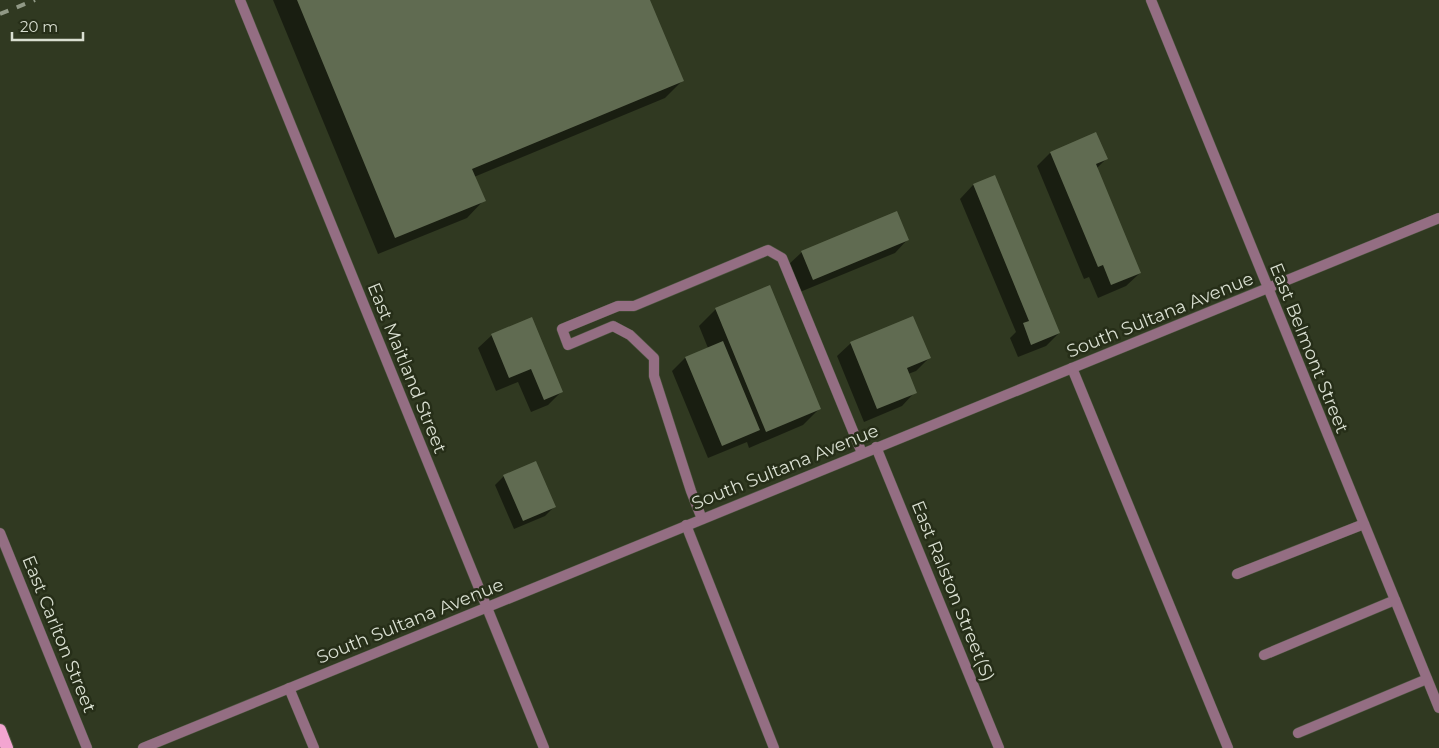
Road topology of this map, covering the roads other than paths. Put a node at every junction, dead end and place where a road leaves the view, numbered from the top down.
1 (240, 0) edge
2 (1151, 0) edge
3 (1439, 218) edge
4 (1267, 288) junction
5 (1072, 368) junction
6 (876, 447) junction
7 (862, 453) junction
8 (702, 519) junction
9 (1364, 524) junction
10 (686, 526) junction
11 (0, 533) edge
12 (1237, 574) dead end
13 (1395, 600) junction
14 (487, 608) junction
15 (1264, 655) dead end
16 (1427, 679) junction
17 (289, 688) junction
18 (1439, 708) edge
19 (0, 730) edge
20 (1298, 733) dead end
21 (7, 748) edge
22 (87, 748) edge
23 (143, 748) edge
24 (314, 748) edge
25 (544, 748) edge
26 (774, 748) edge
27 (999, 748) edge
28 (1228, 748) edge

1 - 14 street, East Maitland Street
2 - 4 street, East Belmont Street
3 - 4 street, South Sultana Avenue
4 - 5 street, South Sultana Avenue
4 - 9 street, East Belmont Street
5 - 6 street, South Sultana Avenue
5 - 28 street
6 - 7 street, South Sultana Avenue
6 - 27 street, East Ralston Street(S)
7 - 8 street, South Sultana Avenue
7 - 8 street
8 - 10 street, South Sultana Avenue
9 - 12 street
9 - 13 street, East Belmont Street
10 - 14 street, South Sultana Avenue
10 - 26 street
11 - 22 street, East Carlton Street
13 - 15 street
13 - 16 street, East Belmont Street
14 - 17 street, South Sultana Avenue
14 - 25 street, East Maitland Street
16 - 18 street, East Belmont Street
16 - 20 street
17 - 23 street, South Sultana Avenue
17 - 24 street
19 - 21 main road

